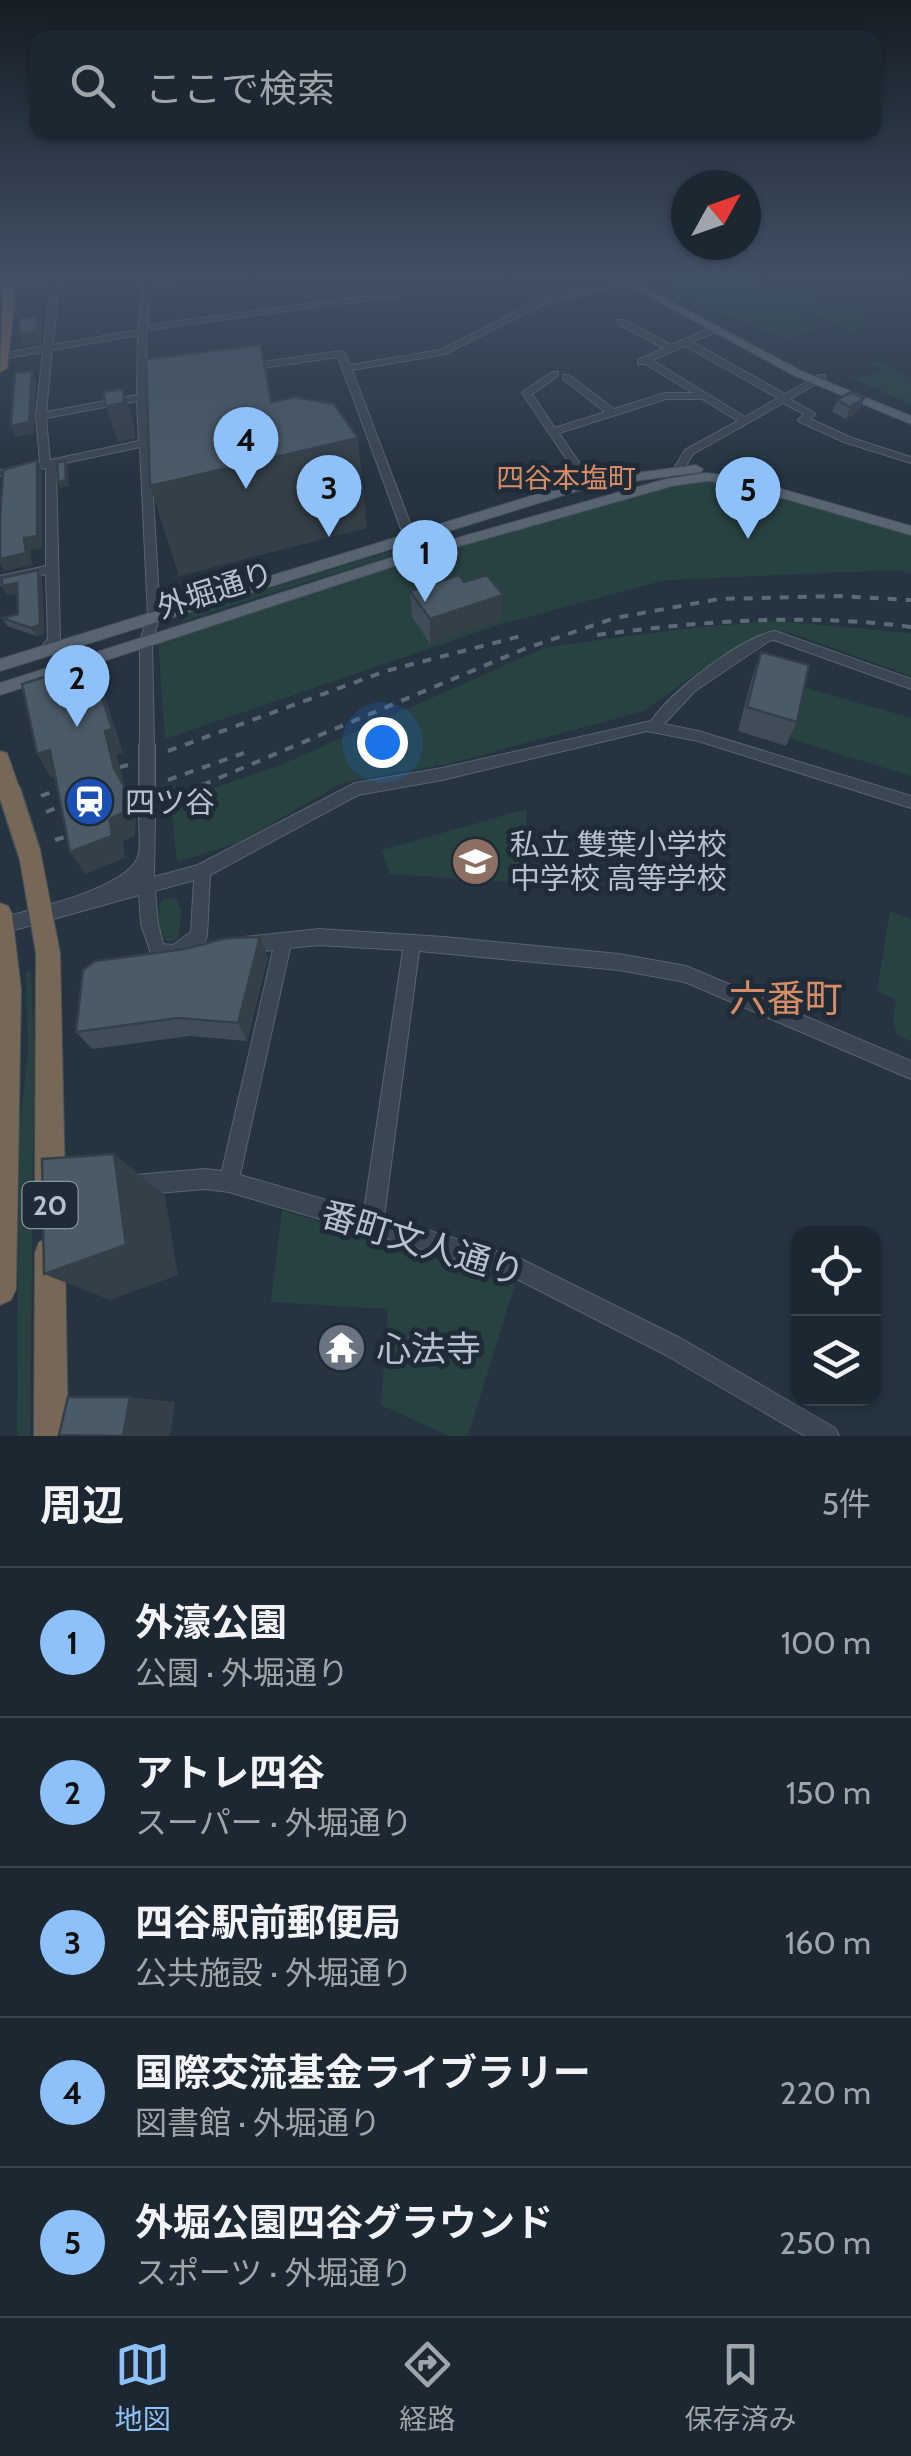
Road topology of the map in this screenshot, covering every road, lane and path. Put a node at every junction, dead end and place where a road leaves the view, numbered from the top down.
1 (48, 343) edge
2 (74, 343) edge
3 (143, 343) edge
4 (460, 343) edge
5 (660, 343) edge
6 (682, 343) edge
7 (687, 343) edge
8 (741, 343) edge
9 (750, 343) edge
10 (48, 348) junction
11 (670, 348) junction
12 (1, 362) edge
13 (244, 368) edge
14 (347, 368) junction
15 (818, 379) junction
16 (702, 396) junction
17 (142, 397) junction
18 (784, 398) junction
19 (911, 412) edge
20 (613, 413) junction
21 (41, 416) junction
22 (911, 420) edge
23 (745, 421) junction
24 (555, 432) junction
25 (177, 438) edge
26 (147, 443) junction
27 (911, 460) edge
28 (48, 464) junction
29 (0, 473) edge
30 (674, 475) junction
31 (588, 483) junction
32 (911, 528) edge
33 (410, 537) junction
34 (423, 552) junction
35 (52, 569) junction
36 (0, 580) edge
37 (154, 616) junction
38 (146, 641) junction
39 (44, 651) junction
40 (0, 664) edge
41 (911, 684) edge
42 (0, 690) edge
43 (656, 726) junction
44 (0, 759) edge
45 (911, 802) edge
46 (148, 856) junction
47 (202, 871) junction
48 (149, 888) junction
49 (84, 905) junction
50 (44, 915) junction
51 (1, 922) edge
52 (279, 942) junction
53 (192, 943) junction
54 (412, 943) junction
55 (911, 1070) edge
56 (229, 1182) junction
57 (114, 1186) edge
58 (372, 1226) junction
59 (0, 1289) edge
60 (51, 1436) edge
61 (828, 1436) edge

1 - 10 street
2 - 10 street
3 - 17 street
4 - 14 street
5 - 11 street
6 - 11 street
7 - 18 street
8 - 15 main road
9 - 15 main road
10 - 12 street
10 - 21 street
11 - 16 street
13 - 14 street
14 - 33 street
15 - 18 street
15 - 19 main road
15 - 22 main road
16 - 20 street
16 - 23 street
17 - 21 street
17 - 26 street
18 - 23 street
18 - 27 street
20 - 24 street
20 - 24 street
21 - 28 street
23 - 30 street
24 - 31 street
25 - 26 street
26 - 28 street
26 - 37 street
28 - 29 street
28 - 35 street
30 - 31 main road, 外堀通り
30 - 32 main road, 外堀通り
30 - 34 main road, 外堀通り
31 - 33 main road, 外堀通り
33 - 34 street
33 - 37 main road, 外堀通り
34 - 38 main road, 外堀通り
35 - 36 street
35 - 39 street
37 - 38 street
37 - 39 main road, 外堀通り
38 - 42 main road, 外堀通り
38 - 46 street, bridge
39 - 40 main road, 外堀通り
41 - 43 street
43 - 45 street
43 - 47 street
44 - 50 highway, 20, bridge
46 - 48 street
46 - 49 street
47 - 48 street
47 - 53 street
48 - 49 street
48 - 53 street
49 - 50 street
50 - 51 street
50 - 60 highway, 20
51 - 59 highway, 20
52 - 53 street
52 - 54 street
52 - 56 street
54 - 55 street
54 - 58 street
56 - 57 street, 番町文人通り
56 - 58 street, 番町文人通り
58 - 61 street, 番町文人通り

